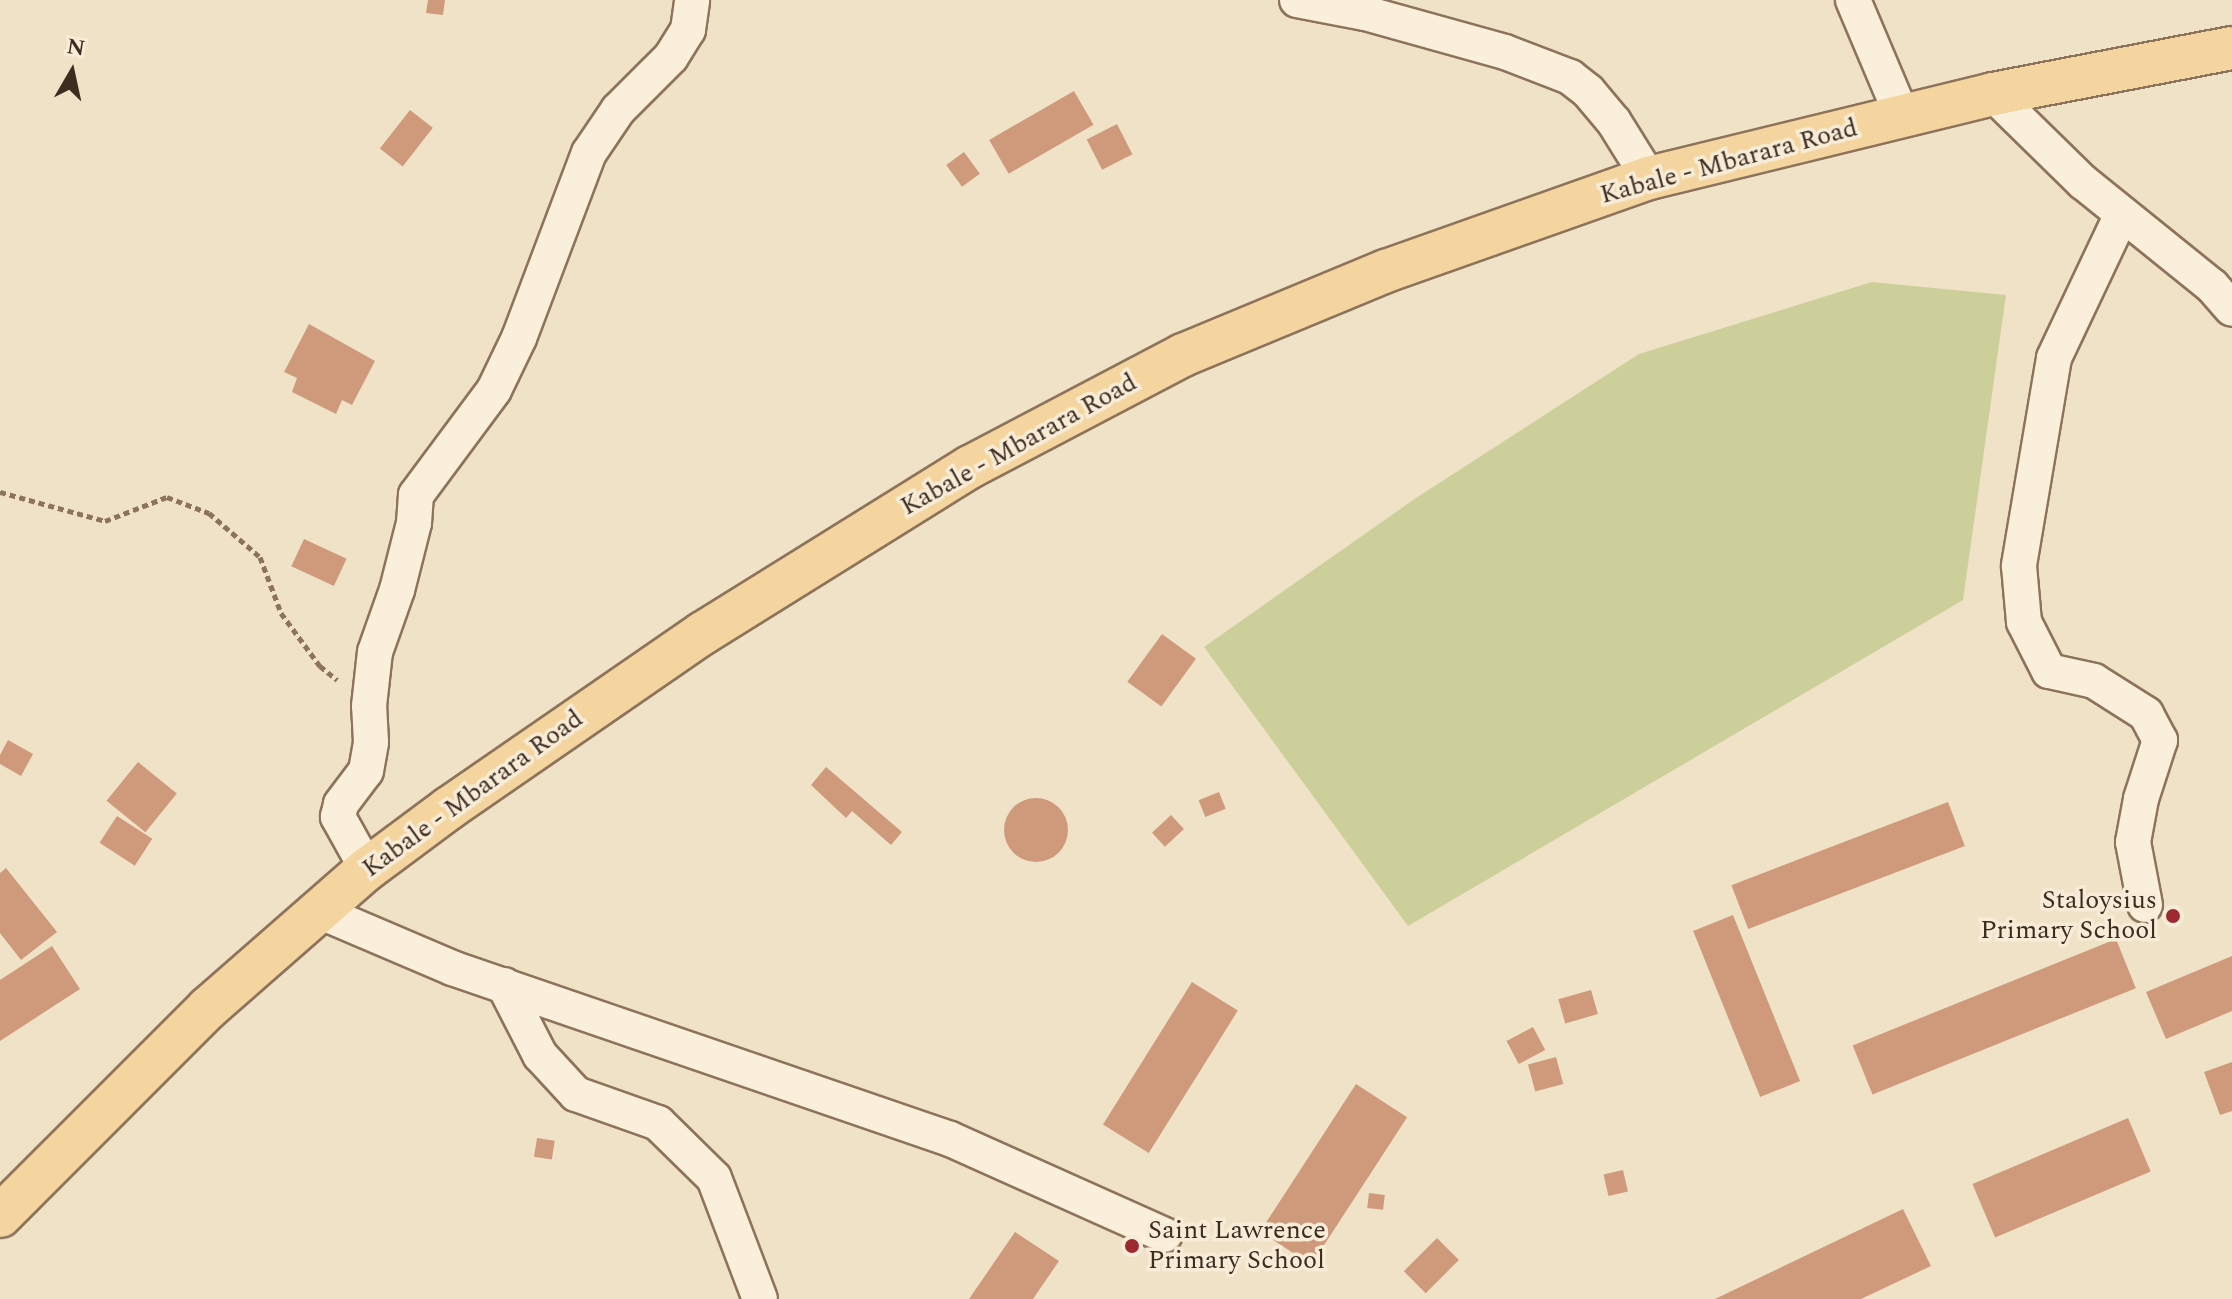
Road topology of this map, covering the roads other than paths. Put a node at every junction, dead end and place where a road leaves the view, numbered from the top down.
1 (692, 0) edge
2 (1297, 0) edge
3 (1853, 0) edge
4 (2232, 48) edge
5 (1993, 94) junction
6 (1902, 116) junction
7 (1649, 178) junction
8 (2122, 214) junction
9 (2232, 309) edge
10 (367, 869) junction
11 (2145, 905) dead end
12 (321, 912) junction
13 (504, 985) junction
14 (0, 1216) edge
15 (1165, 1235) dead end
16 (760, 1299) edge

1 - 10 street
2 - 7 street
3 - 6 street
4 - 5 main road, Kabale - Mbarara Road
5 - 6 main road, Kabale - Mbarara Road
5 - 8 street
6 - 7 main road, Kabale - Mbarara Road
7 - 10 main road, Kabale - Mbarara Road
8 - 9 street
8 - 11 street
10 - 12 main road, Kabale - Mbarara Road
12 - 13 street
12 - 14 main road, Kabale - Mbarara Road
13 - 15 street
13 - 16 street

